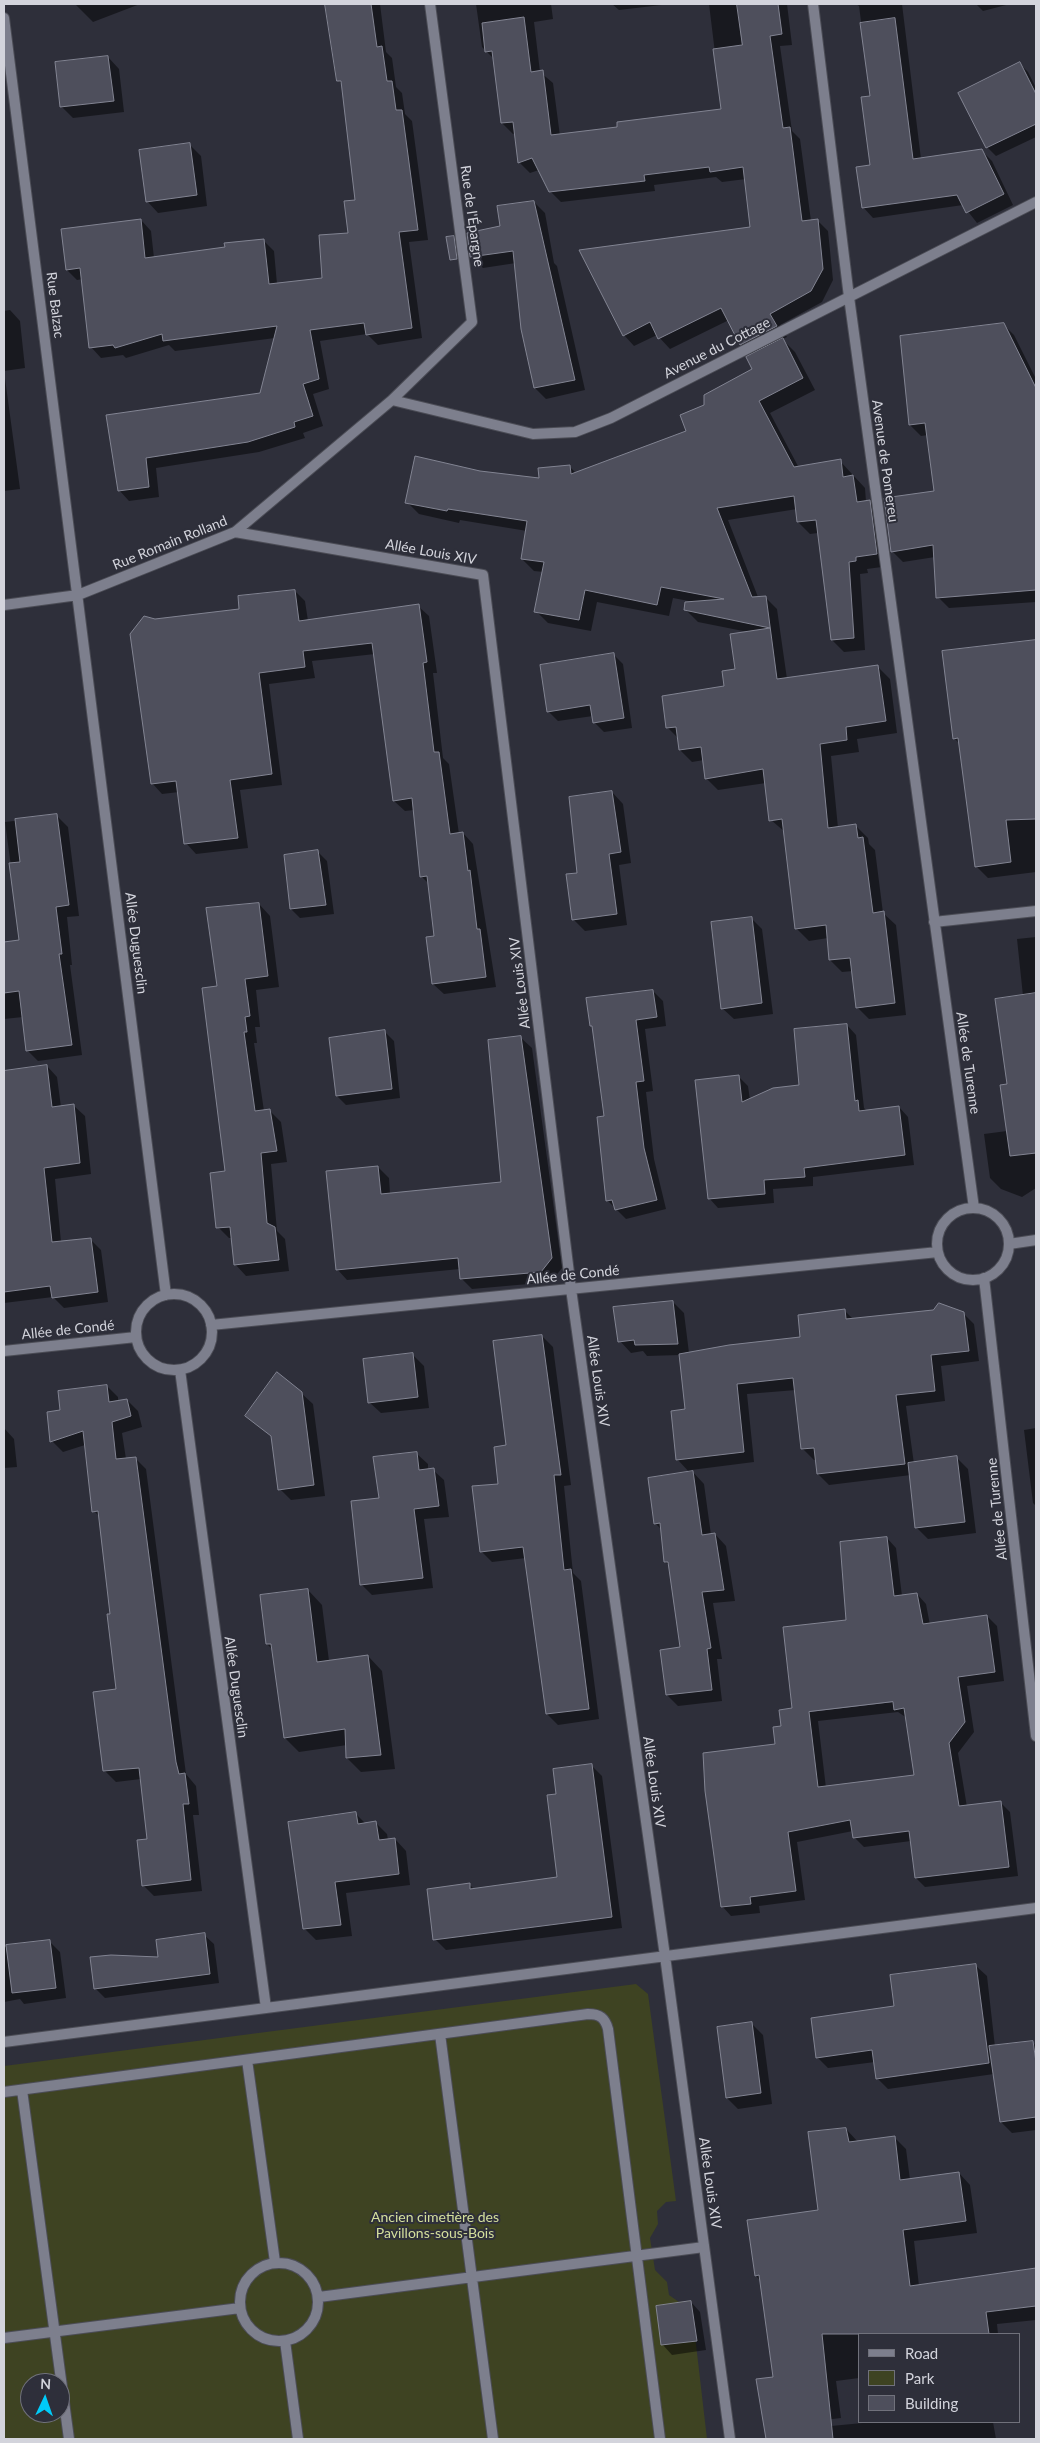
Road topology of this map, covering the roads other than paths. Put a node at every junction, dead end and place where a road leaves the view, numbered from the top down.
1 (430, 4) edge
2 (813, 4) edge
3 (4, 18) edge
4 (1036, 202) edge
5 (849, 297) junction
6 (392, 400) junction
7 (235, 532) junction
8 (78, 595) junction
9 (4, 605) edge
10 (1036, 911) edge
11 (934, 922) junction
12 (974, 1208) junction
13 (1036, 1240) edge
14 (1009, 1244) junction
15 (938, 1252) junction
16 (984, 1278) junction
17 (571, 1289) junction
18 (166, 1295) junction
19 (211, 1326) junction
20 (136, 1337) junction
21 (4, 1352) edge
22 (180, 1370) junction
23 (1036, 1736) edge
24 (1036, 1908) edge
25 (665, 1956) junction
26 (266, 2008) junction
27 (440, 2034) junction
28 (4, 2042) edge
29 (247, 2060) junction
30 (22, 2090) junction
31 (4, 2092) edge
32 (704, 2247) junction
33 (638, 2256) junction
34 (275, 2262) junction
35 (472, 2277) junction
36 (319, 2297) junction
37 (240, 2308) junction
38 (55, 2331) junction
39 (4, 2338) edge
40 (285, 2341) junction
41 (70, 2439) edge
42 (298, 2439) edge
43 (493, 2439) edge
44 (660, 2439) edge
45 (730, 2439) edge

1 - 6 street, Rue de l'Épargne
2 - 5 street, Avenue de Pomereu
3 - 8 street, Rue Balzac
4 - 5 street, Avenue du Cottage
5 - 6 street, Avenue du Cottage
5 - 11 street, Avenue de Pomereu
6 - 7 street, Rue Romain Rolland
7 - 8 street, Rue Romain Rolland
7 - 17 street, Allée Louis XIV
8 - 9 street, Rue Romain Rolland
8 - 18 street, Allée Duguesclin
10 - 11 street
11 - 12 street, Allée de Turenne
12 - 14 street
12 - 15 street
13 - 14 street
14 - 16 street
15 - 16 street
15 - 17 street, Allée de Condé
16 - 23 street, Allée de Turenne
17 - 19 street, Allée de Condé
17 - 25 street, Allée Louis XIV
18 - 19 street
18 - 20 street
19 - 22 street
20 - 21 street, Allée de Condé
20 - 22 street
22 - 26 street, Allée Duguesclin
24 - 25 street
25 - 26 street
25 - 32 street, Allée Louis XIV
26 - 28 street
27 - 29 street
27 - 33 street
27 - 35 street
29 - 30 street
29 - 34 street
30 - 31 street
30 - 38 street
32 - 33 street
32 - 45 street, Allée Louis XIV
33 - 35 street
33 - 44 street
34 - 36 street
34 - 37 street
35 - 36 street
35 - 43 street
36 - 40 street
37 - 38 street
37 - 40 street
38 - 39 street
38 - 41 street
40 - 42 street

